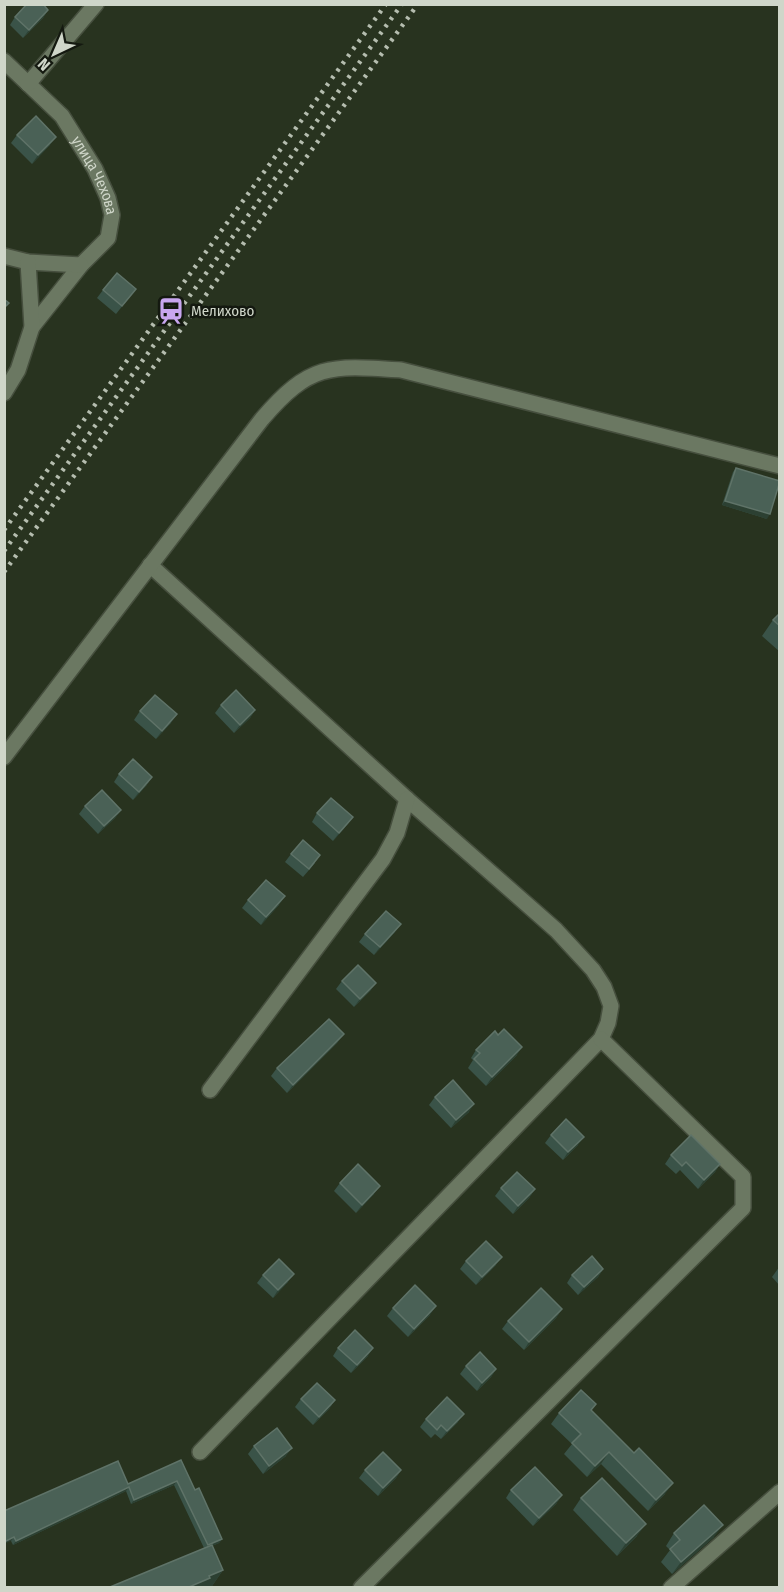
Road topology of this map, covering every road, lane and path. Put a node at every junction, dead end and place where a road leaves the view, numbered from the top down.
1 (96, 4) edge
2 (4, 62) edge
3 (28, 84) junction
4 (4, 256) edge
5 (28, 262) junction
6 (81, 265) junction
7 (32, 327) junction
8 (4, 393) edge
9 (780, 466) edge
10 (150, 565) junction
11 (4, 758) edge
12 (407, 799) junction
13 (600, 1039) junction
14 (210, 1090) dead end
15 (200, 1452) dead end
16 (780, 1492) edge
17 (361, 1587) edge
18 (671, 1587) edge

1 - 3 street
2 - 3 street, улица Чехова
3 - 6 street, улица Чехова
4 - 5 street
5 - 6 street
5 - 7 street
6 - 7 street, улица Чехова
7 - 8 street
9 - 10 street
10 - 11 street
10 - 12 street
12 - 13 street
12 - 14 street
13 - 15 street
13 - 17 street
16 - 18 street

